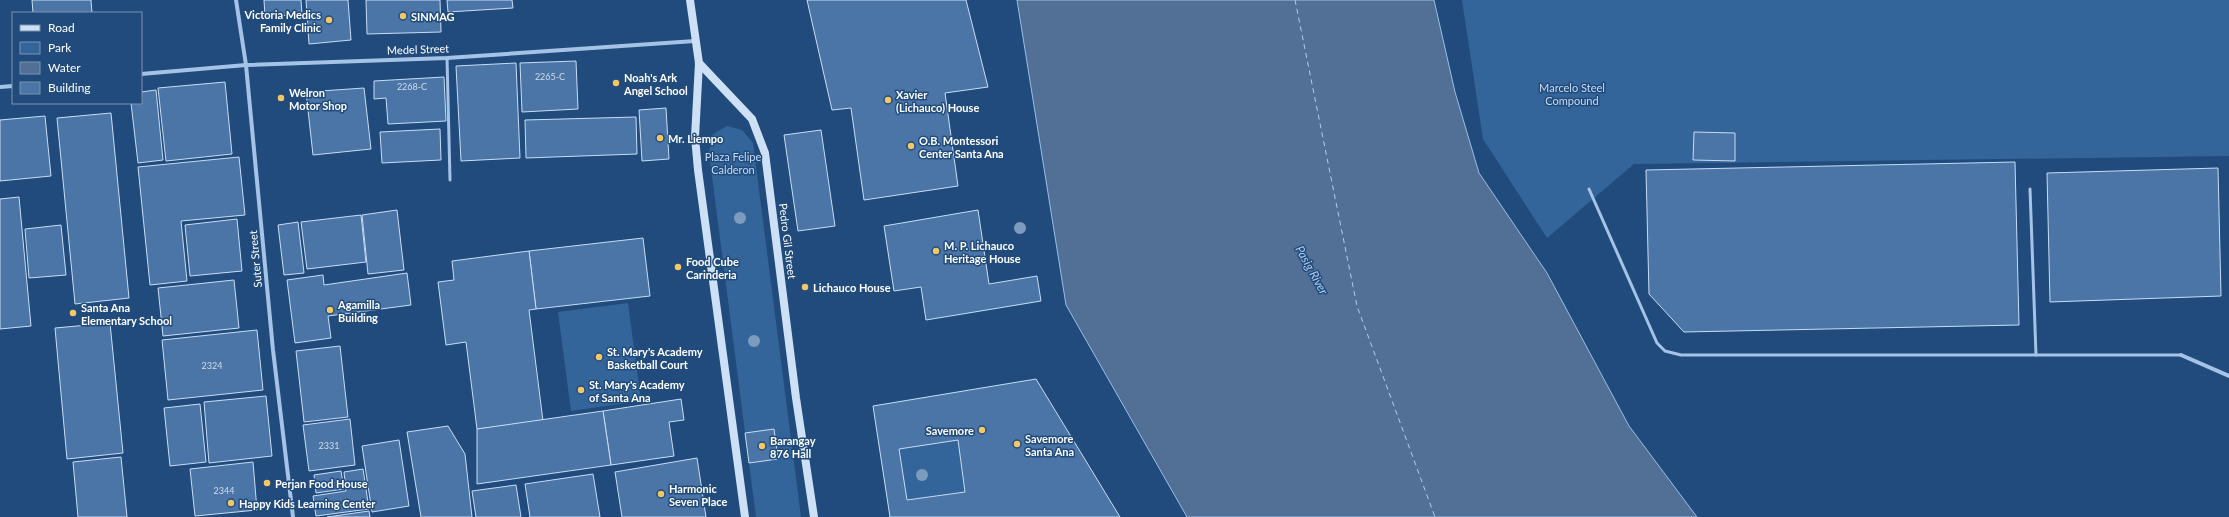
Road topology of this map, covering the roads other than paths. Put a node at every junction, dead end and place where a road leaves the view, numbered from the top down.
1 (236, 0) edge
2 (690, 0) edge
3 (695, 41) junction
4 (447, 58) junction
5 (699, 63) junction
6 (246, 65) junction
7 (142, 74) edge
8 (12, 86) edge
9 (0, 87) edge
10 (450, 180) dead end
11 (1589, 189) dead end
12 (2030, 189) dead end
13 (2181, 355) joint
14 (2036, 356) junction
15 (2229, 376) edge
16 (293, 517) edge
17 (745, 517) edge
18 (814, 517) edge

1 - 6 street, Suter Street
2 - 3 main road
3 - 4 street, Medel Street
3 - 5 main road
4 - 6 street, Medel Street
4 - 10 lane
5 - 17 main road
5 - 18 main road, Pedro Gil Street
6 - 7 street, Medel Street
6 - 16 street, Suter Street
8 - 9 street
11 - 14 lane
12 - 14 lane
13 - 14 lane
13 - 15 street

